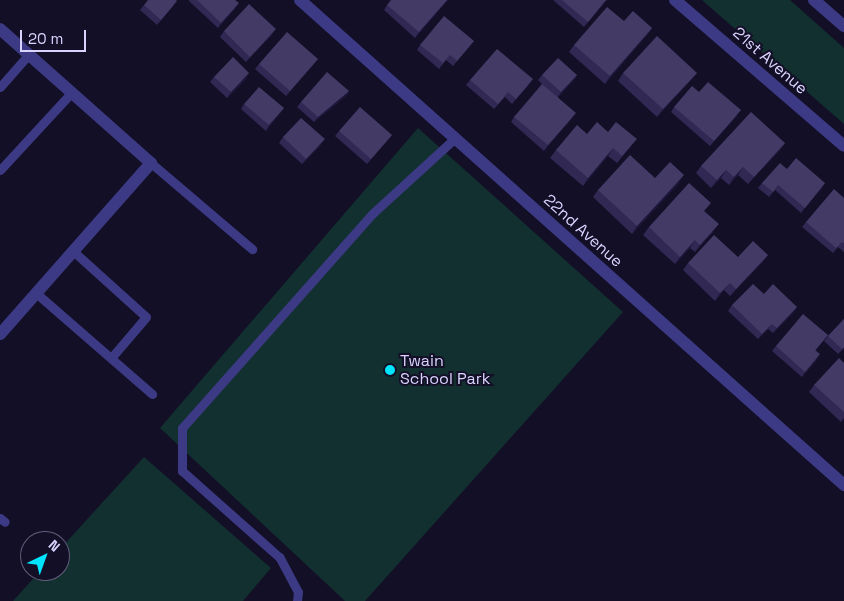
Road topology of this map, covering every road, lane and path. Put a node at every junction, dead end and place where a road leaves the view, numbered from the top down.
1 (300, 0) edge
2 (675, 0) edge
3 (814, 0) edge
4 (844, 26) edge
5 (0, 29) edge
6 (28, 54) junction
7 (0, 87) edge
8 (72, 92) junction
9 (455, 138) junction
10 (844, 146) edge
11 (151, 163) junction
12 (0, 170) edge
13 (252, 249) dead end
14 (73, 251) junction
15 (36, 293) junction
16 (0, 334) edge
17 (111, 358) junction
18 (152, 394) dead end
19 (844, 485) edge
20 (297, 601) edge

1 - 9 street, 22nd Avenue
2 - 10 street, 21st Avenue
3 - 4 street
5 - 6 street
6 - 7 lane
6 - 8 street
8 - 11 street
8 - 12 lane
9 - 19 street, 22nd Avenue
9 - 20 lane
11 - 13 lane
11 - 14 street
14 - 15 street
14 - 17 lane
15 - 16 street
15 - 17 lane
17 - 18 lane

